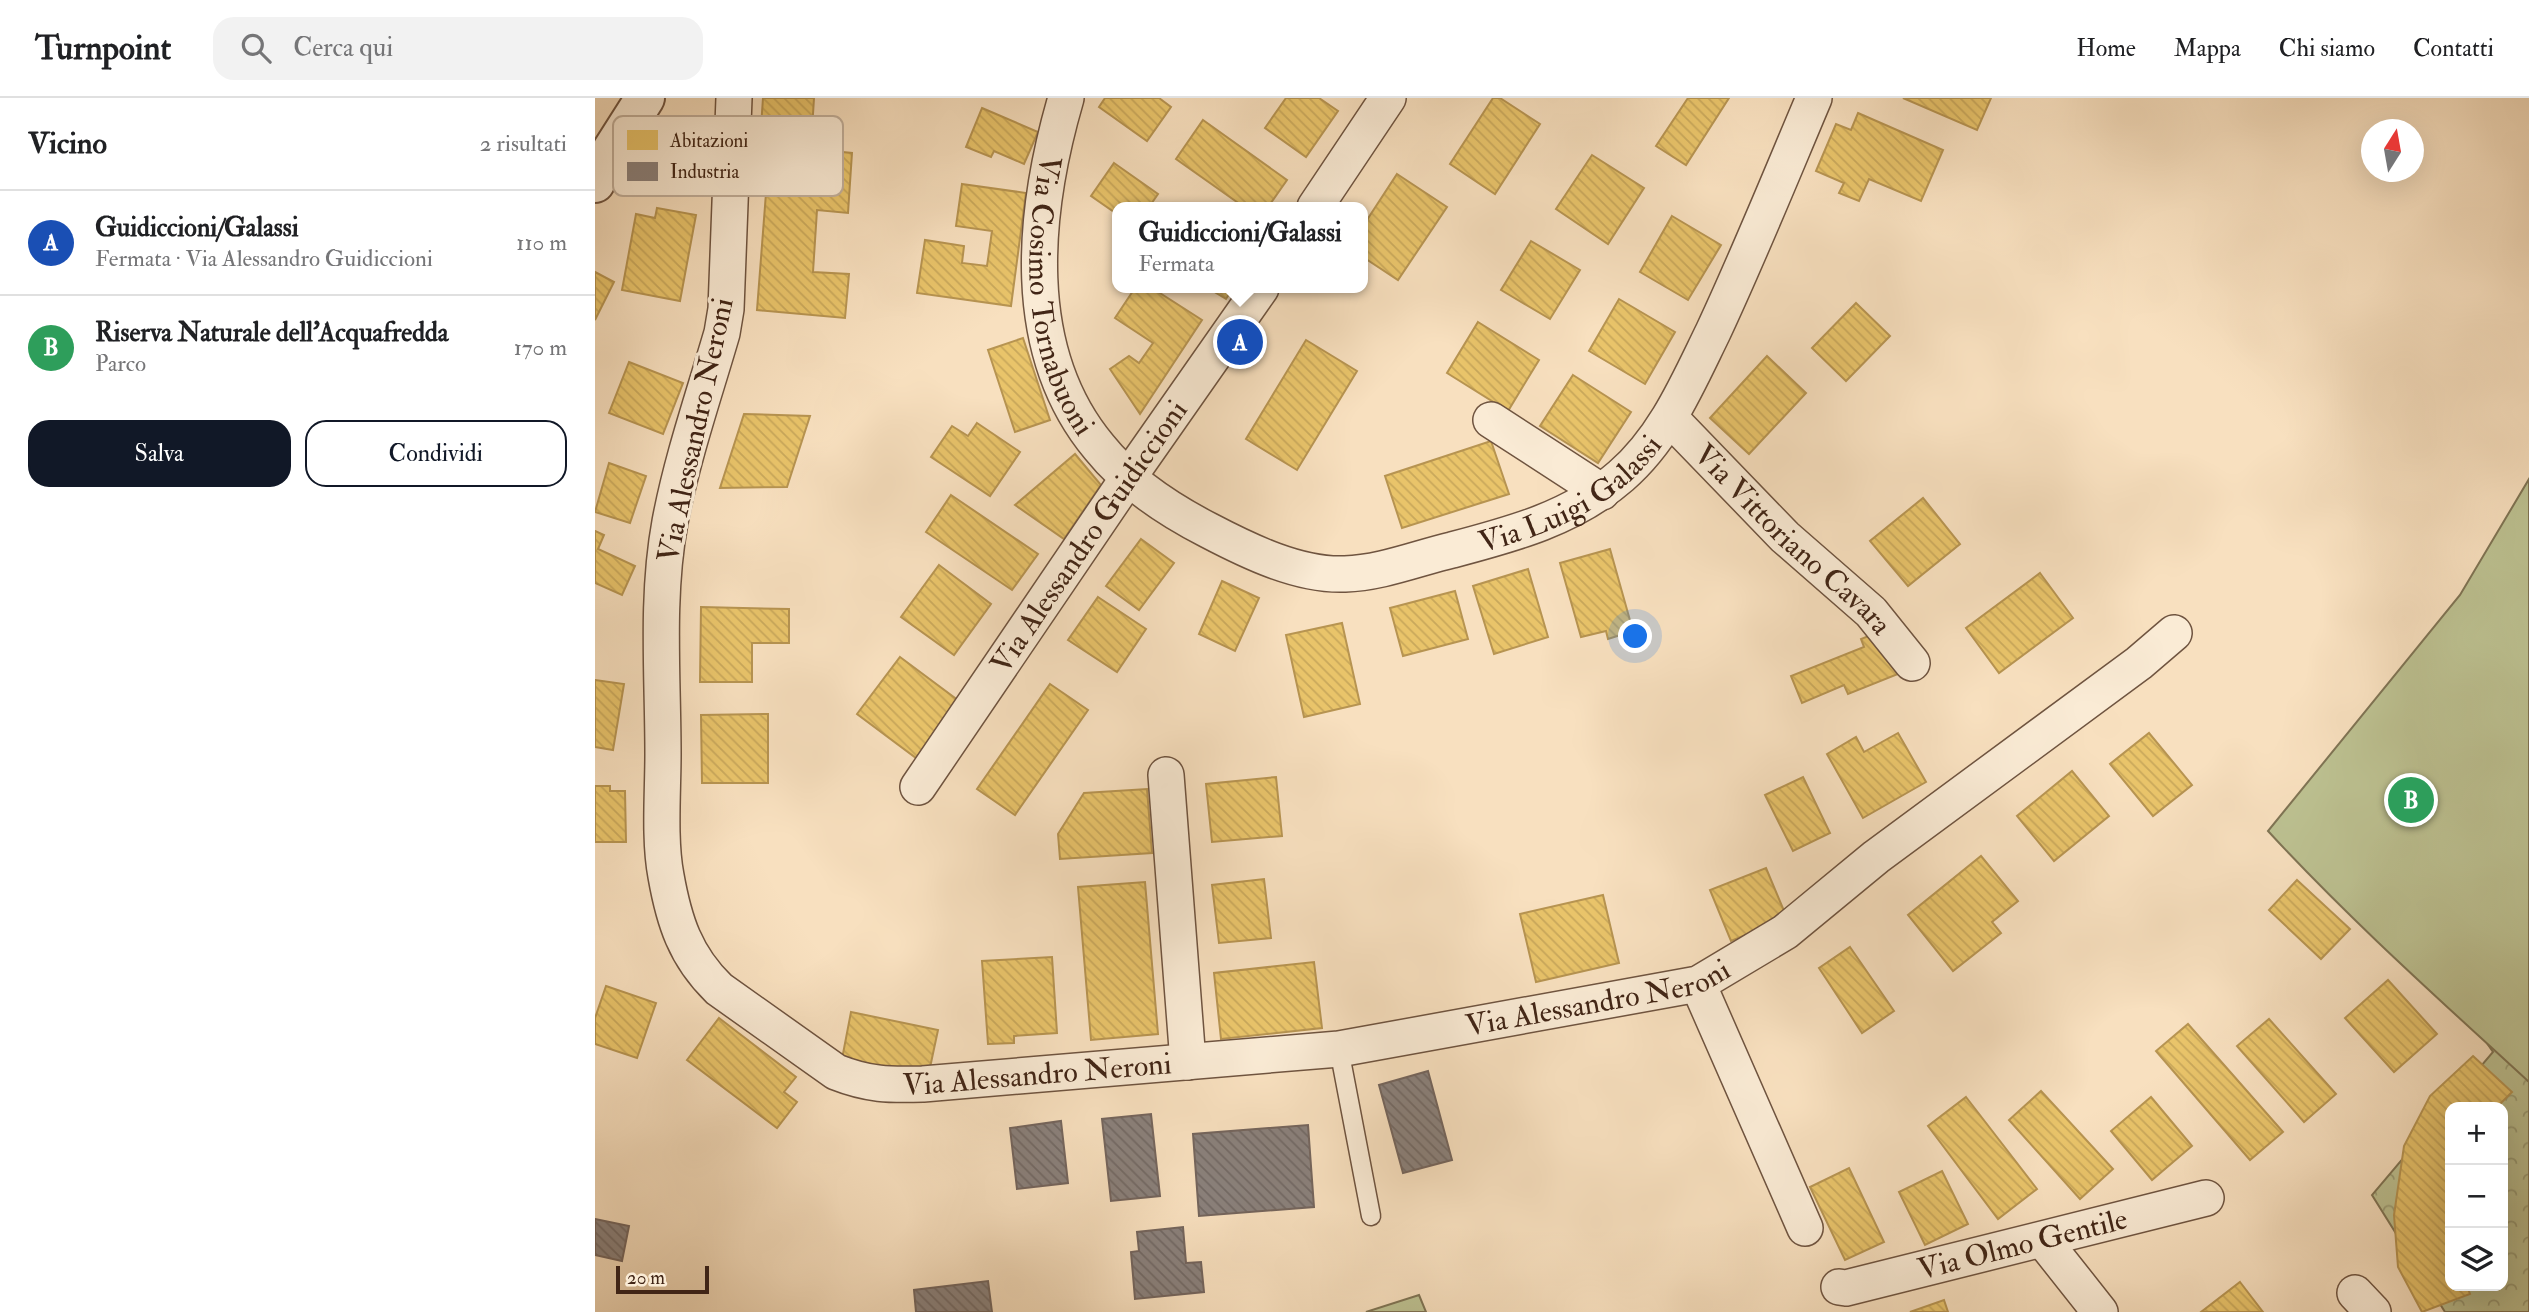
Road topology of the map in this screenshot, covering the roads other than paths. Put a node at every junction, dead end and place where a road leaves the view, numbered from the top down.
1 (645, 98) edge
2 (734, 98) edge
3 (1066, 98) edge
4 (1388, 98) edge
5 (1814, 98) edge
6 (634, 116) edge
7 (733, 116) edge
8 (613, 148) edge
9 (595, 183) edge
10 (730, 196) edge
11 (1318, 202) edge
12 (1258, 293) edge
13 (1670, 418) junction
14 (1491, 421) dead end
15 (1128, 478) junction
16 (1602, 492) junction
17 (2174, 633) dead end
18 (1912, 663) dead end
19 (1166, 775) dead end
20 (918, 787) dead end
21 (1698, 984) junction
22 (1339, 1049) junction
23 (1188, 1062) junction
24 (2206, 1198) dead end
25 (1371, 1216) dead end
26 (1805, 1228) dead end
27 (2043, 1240) junction
28 (1839, 1287) dead end
29 (2100, 1312) edge

1 - 6 street
2 - 7 street, Via Alessandro Neroni
3 - 15 street, Via Cosimo Tornabuoni
4 - 11 street
5 - 13 street, Via Luigi Galassi
8 - 9 street
10 - 23 street, Via Alessandro Neroni
12 - 15 street, Via Alessandro Guidiccioni
13 - 16 street, Via Luigi Galassi
13 - 18 street, Via Vittoriano Cavara
14 - 16 street
15 - 16 street, Via Luigi Galassi
15 - 20 street, Via Alessandro Guidiccioni
17 - 21 street, Via Alessandro Neroni
19 - 23 street
21 - 22 street, Via Alessandro Neroni
21 - 26 street
22 - 23 street, Via Alessandro Neroni
22 - 25 lane
24 - 27 street, Via Olmo Gentile
27 - 28 street, Via Olmo Gentile
27 - 29 street

